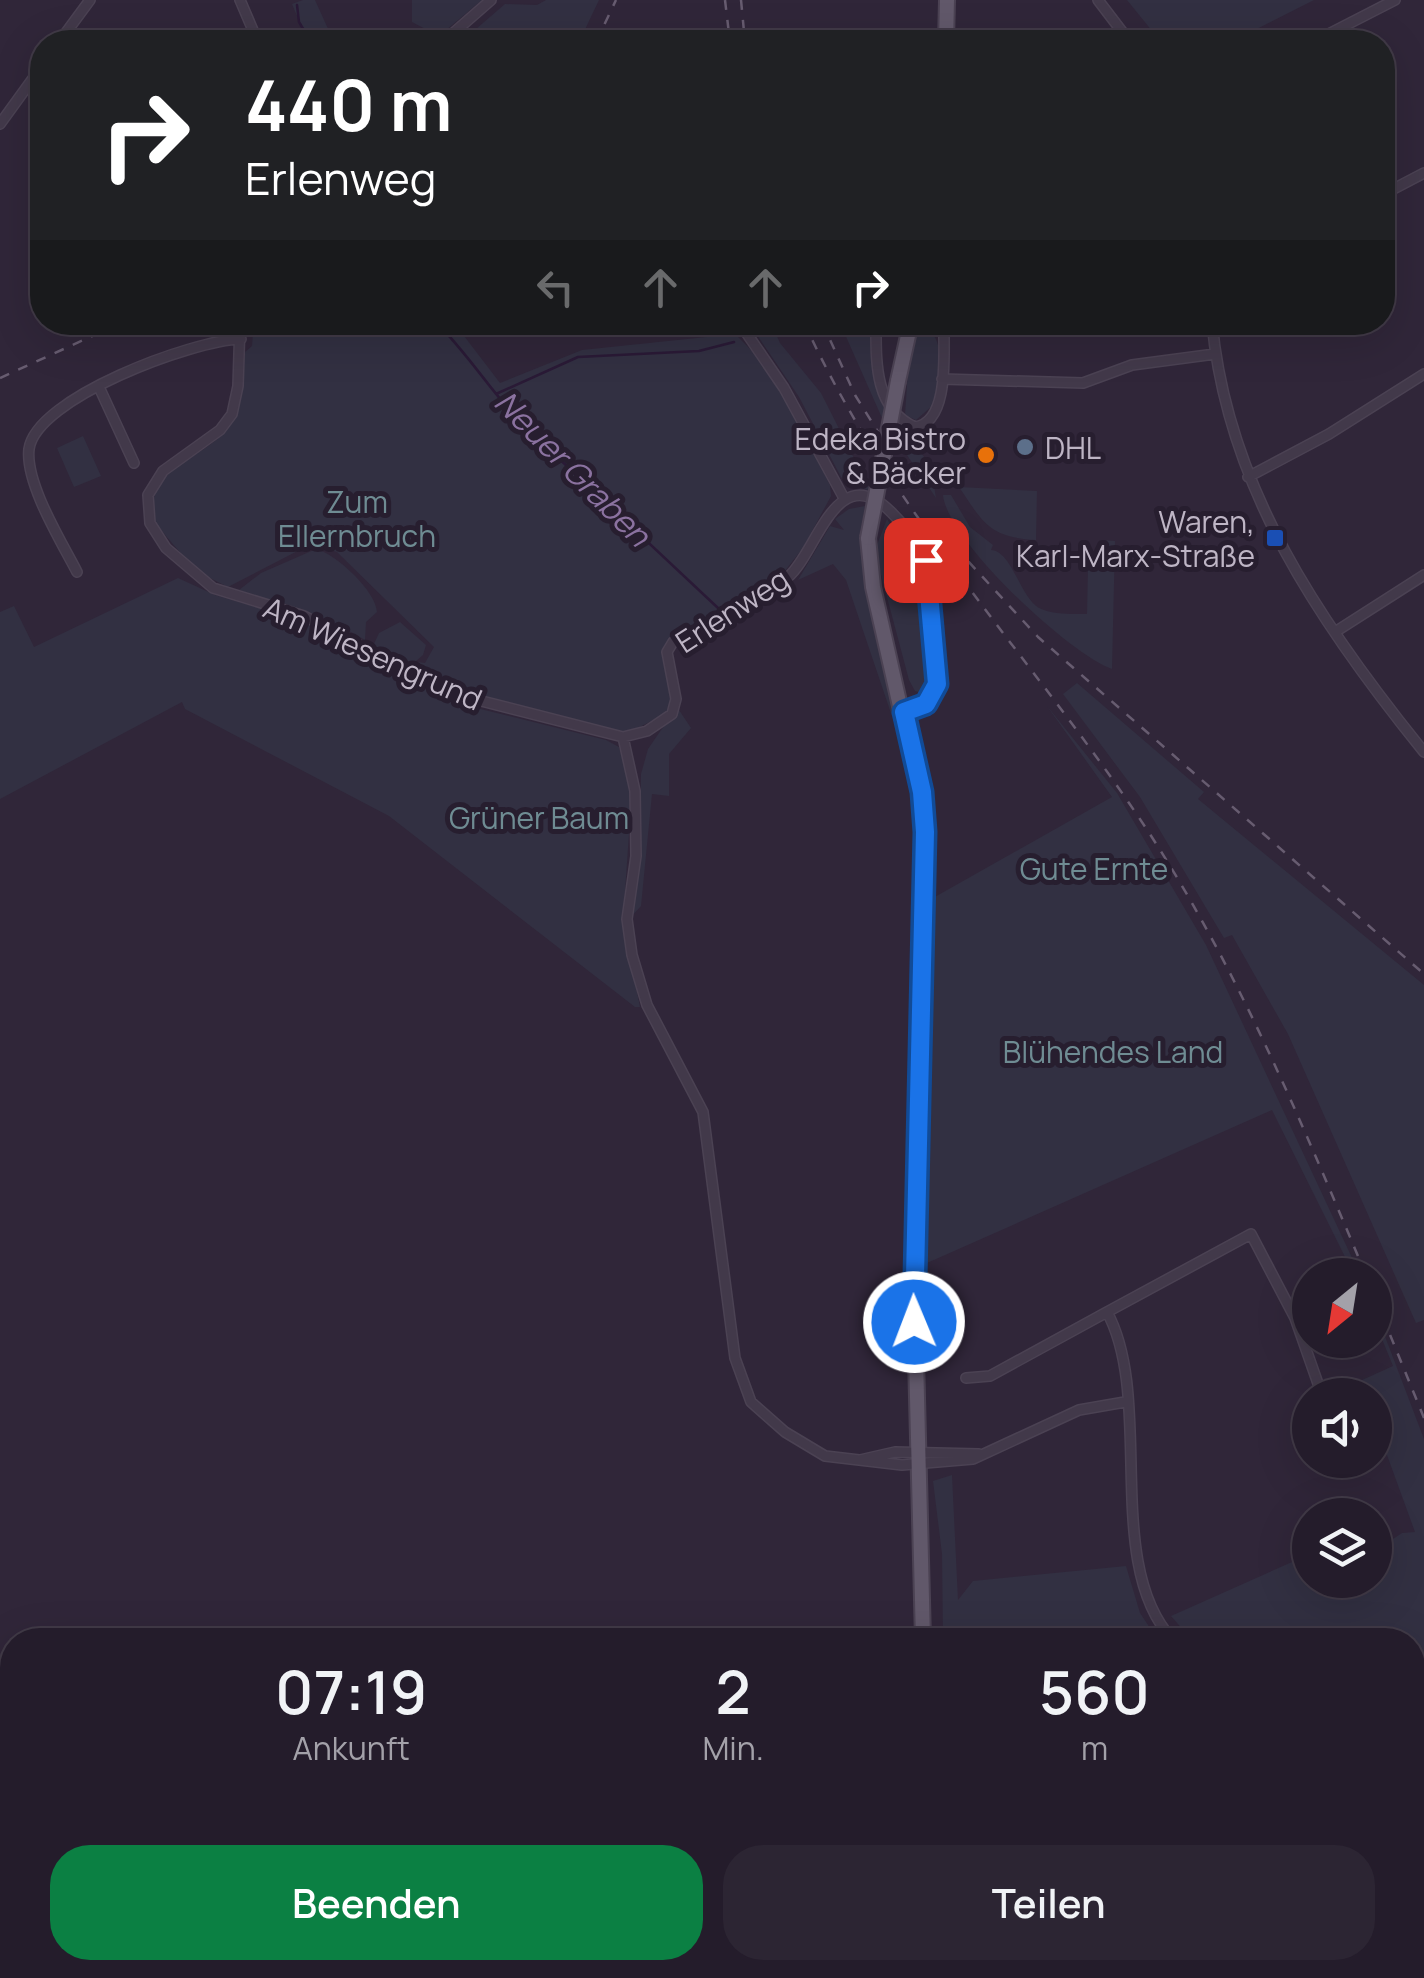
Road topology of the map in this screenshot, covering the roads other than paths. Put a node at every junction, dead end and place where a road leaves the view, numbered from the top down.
1 (90, 0) edge
2 (240, 0) edge
3 (491, 0) edge
4 (946, 0) edge
5 (1098, 0) edge
6 (1396, 0) edge
7 (68, 30) edge
8 (253, 30) edge
9 (457, 30) edge
10 (946, 30) edge
11 (1121, 30) edge
12 (1336, 30) edge
13 (30, 83) edge
14 (0, 124) edge
15 (1424, 173) edge
16 (1395, 189) edge
17 (241, 335) edge
18 (748, 335) edge
19 (877, 335) edge
20 (907, 335) edge
21 (944, 335) edge
22 (1213, 335) edge
23 (241, 339) junction
24 (1215, 354) junction
25 (1424, 374) edge
26 (942, 379) junction
27 (99, 388) junction
28 (134, 463) dead end
29 (1248, 476) junction
30 (845, 500) junction
31 (76, 572) dead end
32 (1424, 576) edge
33 (1335, 632) junction
34 (909, 710) junction
35 (623, 737) junction
36 (1424, 752) edge
37 (1107, 1312) junction
38 (966, 1378) dead end
39 (1316, 1378) edge
40 (1126, 1402) junction
41 (918, 1461) junction
42 (924, 1628) edge
43 (1164, 1628) edge

1 - 7 street
2 - 8 street
3 - 9 street
4 - 10 main road
5 - 11 street
6 - 12 street
13 - 14 street
15 - 16 street
17 - 23 street, Am Wiesengrund
18 - 30 street
19 - 26 street
20 - 34 main road, bridge
21 - 26 street
22 - 24 street
23 - 27 street
23 - 35 street, Am Wiesengrund
24 - 26 street
24 - 29 street
25 - 29 street
27 - 28 street
27 - 31 street
29 - 33 street
30 - 34 street
30 - 35 street, Erlenweg
32 - 33 street
33 - 36 street
34 - 41 main road
35 - 41 street
37 - 38 street
37 - 39 street
37 - 40 street
40 - 41 street
40 - 43 street
41 - 42 main road

